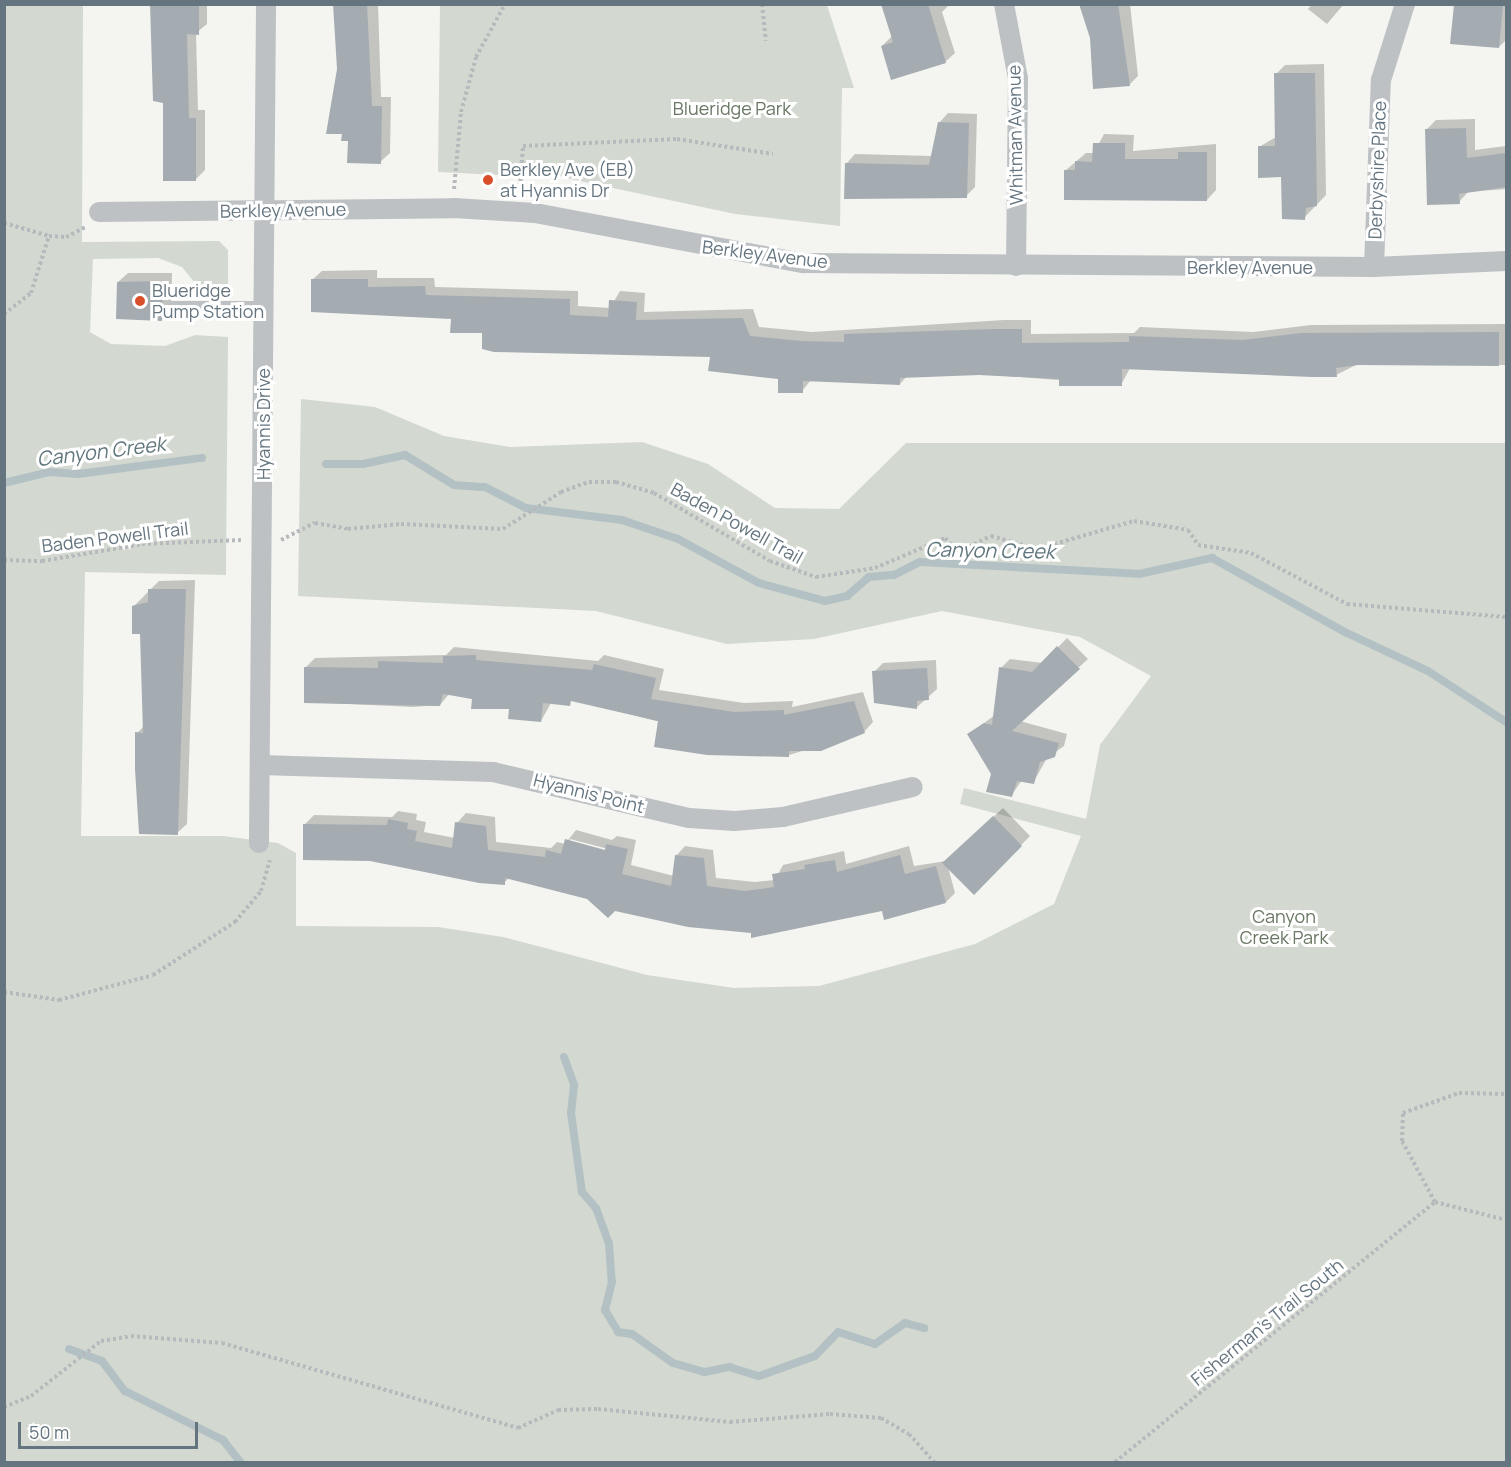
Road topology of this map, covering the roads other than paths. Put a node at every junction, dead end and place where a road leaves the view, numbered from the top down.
1 (266, 4) edge
2 (1004, 4) edge
3 (1405, 4) edge
4 (265, 211) junction
5 (99, 213) road end
6 (1506, 261) edge
7 (1016, 266) junction
8 (1374, 267) junction
9 (172, 306) dead end
10 (264, 306) junction
11 (260, 765) junction
12 (913, 787) dead end
13 (265, 849) road end

1 - 4 street, Hyannis Drive
2 - 7 street, Whitman Avenue
3 - 8 street, Derbyshire Place
4 - 5 street, Berkley Avenue
4 - 7 street, Berkley Avenue
4 - 10 street, Hyannis Drive
6 - 8 street, Berkley Avenue
7 - 8 street, Berkley Avenue
9 - 10 lane
10 - 11 street, Hyannis Drive
11 - 12 street, Hyannis Point
11 - 13 street, Hyannis Drive

